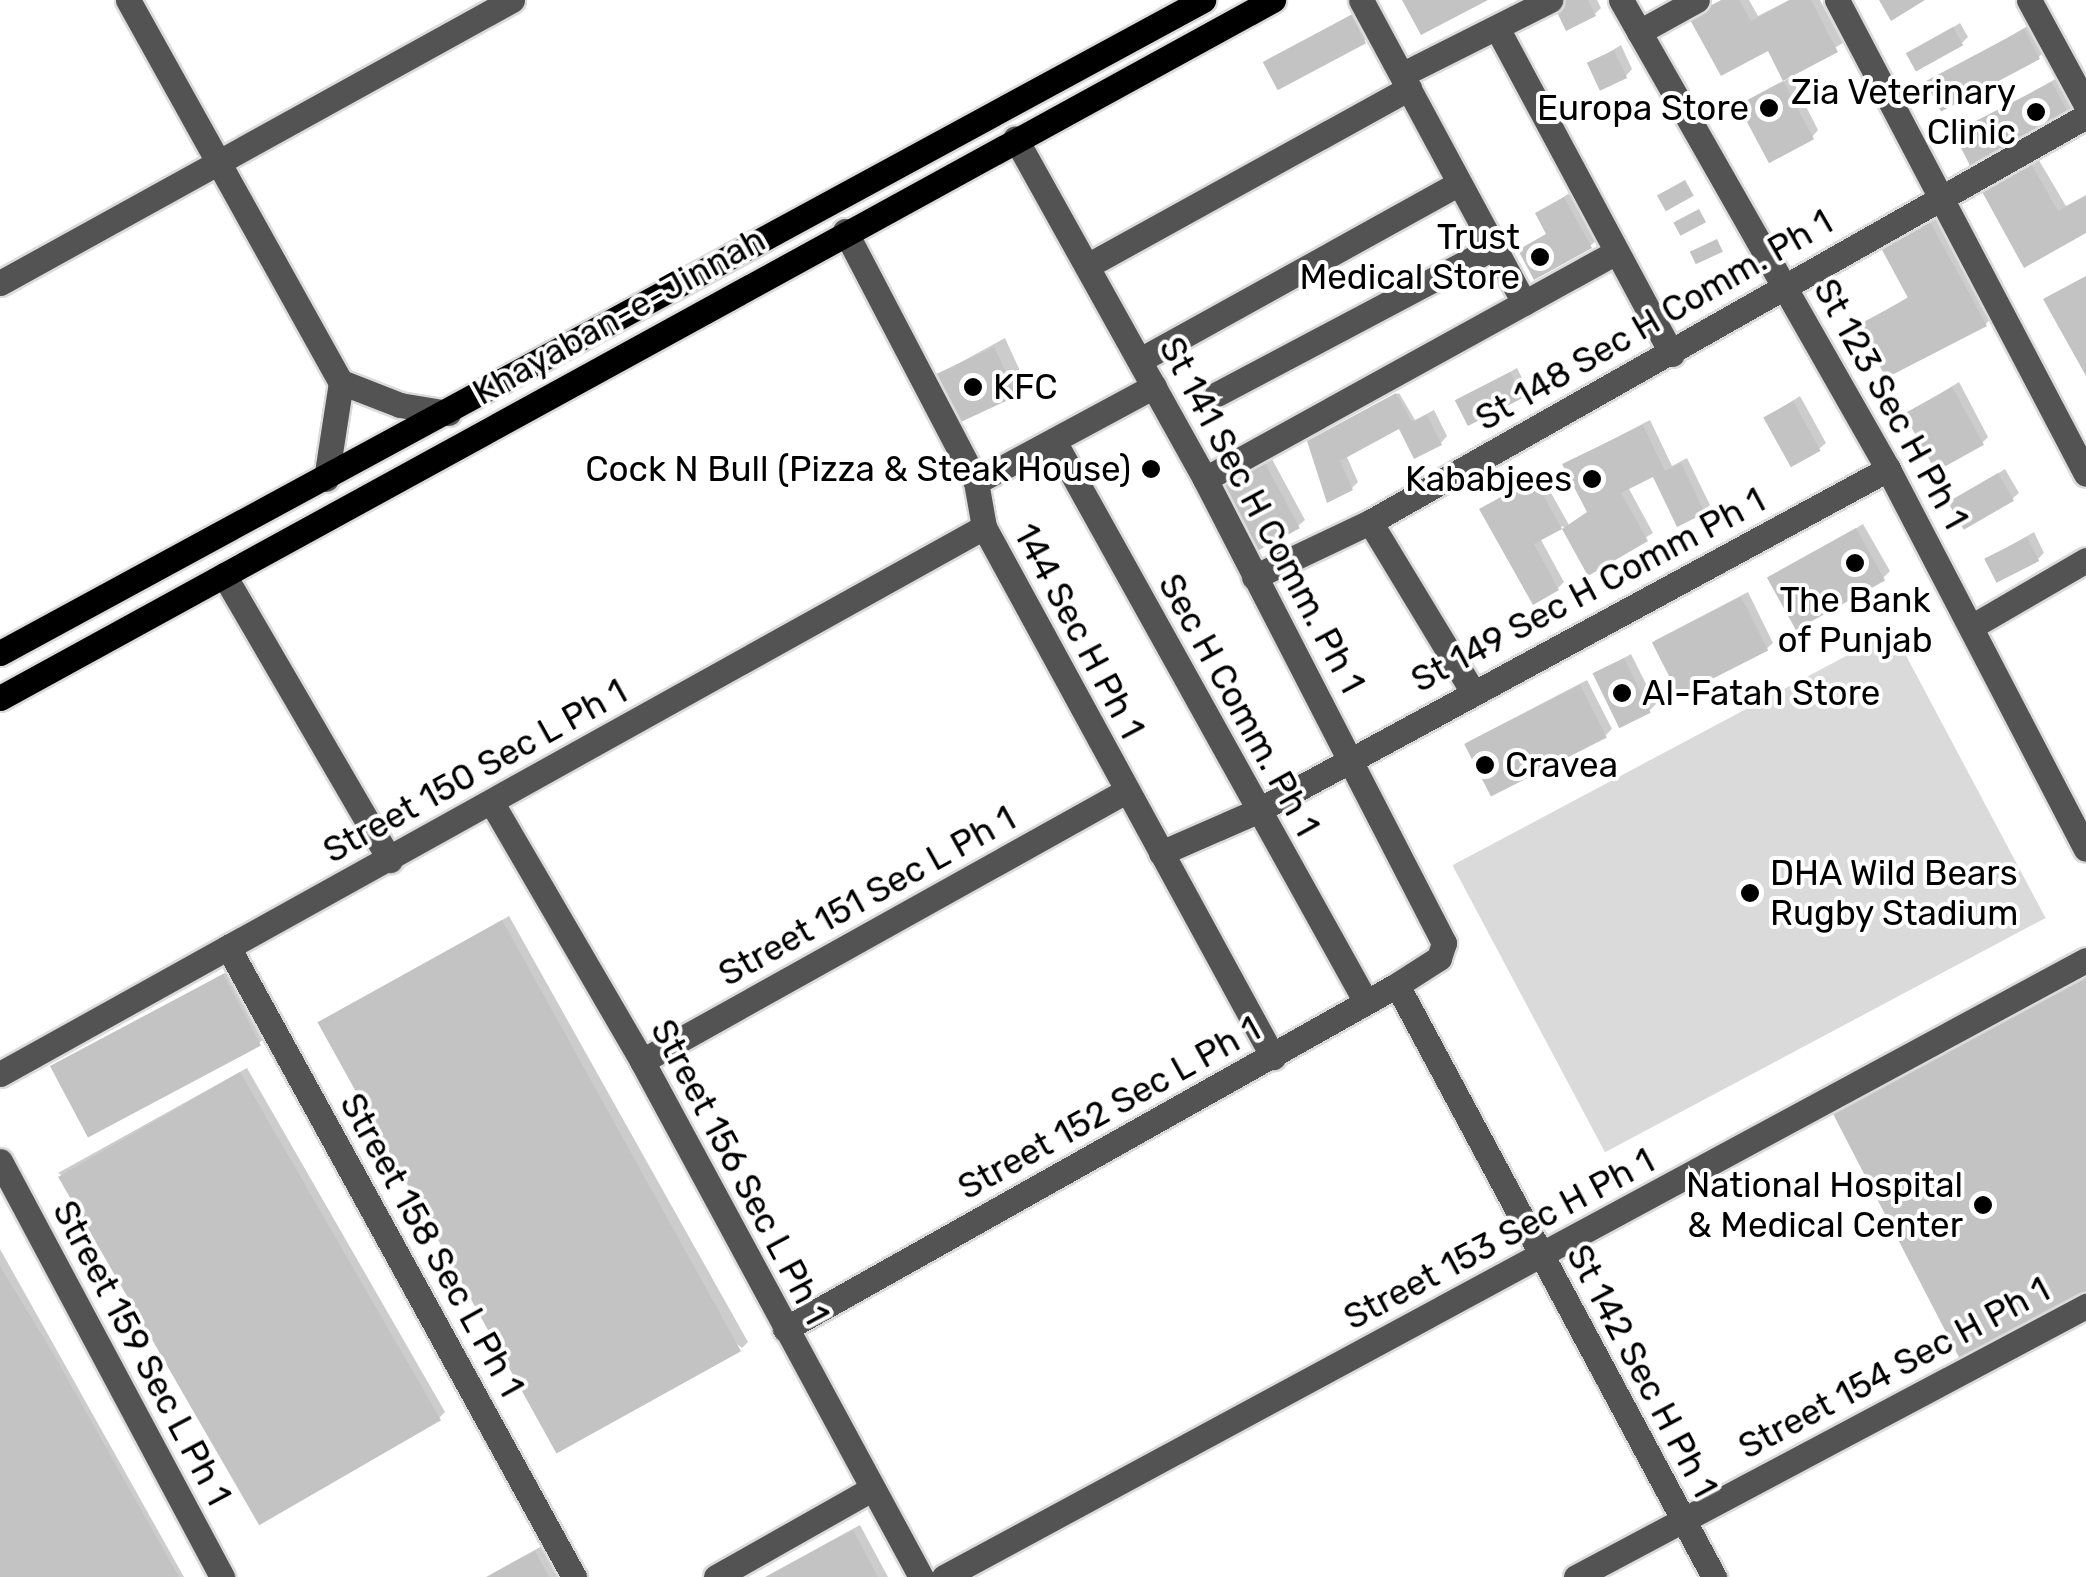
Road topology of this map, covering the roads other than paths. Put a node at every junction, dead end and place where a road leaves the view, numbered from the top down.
1 (128, 0) edge
2 (512, 0) edge
3 (1203, 0) edge
4 (1273, 0) edge
5 (1361, 0) edge
6 (1550, 0) edge
7 (1621, 0) edge
8 (1697, 0) edge
9 (1836, 0) edge
10 (2029, 0) edge
11 (1497, 28) junction
12 (1639, 32) junction
13 (1406, 81) junction
14 (2086, 104) edge
15 (2086, 116) edge
16 (1015, 138) junction
17 (218, 162) junction
18 (1457, 184) junction
19 (1944, 194) junction
20 (844, 231) junction
21 (1491, 249) junction
22 (1616, 252) junction
23 (1087, 266) junction
24 (0, 283) edge
25 (1787, 287) junction
26 (1524, 303) junction
27 (1672, 354) junction
28 (1140, 360) junction
29 (340, 382) junction
30 (1154, 386) junction
31 (1217, 394) dead end
32 (448, 413) junction
33 (1054, 441) junction
34 (1888, 469) junction
35 (2086, 474) edge
36 (1204, 478) junction
37 (326, 479) junction
38 (976, 482) junction
39 (1370, 522) junction
40 (984, 527) junction
41 (2086, 560) edge
42 (224, 575) junction
43 (1254, 577) junction
44 (1972, 626) junction
45 (0, 652) edge
46 (1473, 692) junction
47 (3, 697) edge
48 (1351, 757) junction
49 (1126, 791) junction
50 (492, 803) junction
51 (1257, 811) junction
52 (2086, 849) edge
53 (1161, 852) junction
54 (390, 860) junction
55 (1442, 928) joint
56 (228, 946) junction
57 (2086, 960) edge
58 (1397, 985) junction
59 (1366, 1002) junction
60 (1273, 1057) junction
61 (642, 1061) junction
62 (0, 1074) edge
63 (0, 1161) edge
64 (1541, 1257) junction
65 (2086, 1306) edge
66 (785, 1328) junction
67 (870, 1490) junction
68 (1682, 1519) junction
69 (222, 1577) edge
70 (574, 1577) edge
71 (716, 1577) edge
72 (922, 1577) edge
73 (944, 1577) edge
74 (1576, 1577) edge
75 (1714, 1577) edge

1 - 17 street
2 - 17 street
3 - 32 main road, Khayaban-e-Jinnah
4 - 16 main road, Khayaban-e-Jinnah
5 - 13 street
6 - 11 street
7 - 12 street, St 123 Sec H Ph 1
8 - 12 street
9 - 19 street
10 - 14 street
11 - 13 street
11 - 22 street
12 - 25 street, St 123 Sec H Ph 1
13 - 18 street
13 - 23 street
15 - 19 street, St 148 Sec H Comm. Ph 1
16 - 20 main road, Khayaban-e-Jinnah
16 - 23 street, St 141 Sec H Comm. Ph 1
17 - 24 street
17 - 29 street
18 - 21 street
18 - 28 street
19 - 25 street, St 148 Sec H Comm. Ph 1
19 - 35 street
20 - 38 street, 144 Sec H Ph 1
20 - 42 main road, Khayaban-e-Jinnah
21 - 26 street
21 - 31 street
22 - 26 street
22 - 27 street
23 - 28 street, St 141 Sec H Comm. Ph 1
25 - 27 street, St 148 Sec H Comm. Ph 1
25 - 34 street, St 123 Sec H Ph 1
26 - 36 street
27 - 39 street, St 148 Sec H Comm. Ph 1
28 - 30 street, St 141 Sec H Comm. Ph 1
29 - 32 street
29 - 37 street
30 - 33 street
30 - 36 street, St 141 Sec H Comm. Ph 1
32 - 37 main road, Khayaban-e-Jinnah
33 - 38 street
33 - 51 street, Sec H Comm. Ph 1
34 - 44 street, St 123 Sec H Ph 1
34 - 46 street, St 149 Sec H Comm Ph 1
36 - 43 street, St 141 Sec H Comm. Ph 1
37 - 45 main road, Khayaban-e-Jinnah
38 - 40 street, 144 Sec H Ph 1
39 - 43 street, St 148 Sec H Comm. Ph 1
39 - 46 street
40 - 49 street, 144 Sec H Ph 1
40 - 50 street, Street 150 Sec L Ph 1
41 - 44 street
42 - 47 main road, Khayaban-e-Jinnah
42 - 54 street
43 - 48 street, St 141 Sec H Comm. Ph 1
44 - 52 street, St 123 Sec H Ph 1
46 - 48 street, St 149 Sec H Comm Ph 1
48 - 51 street, St 149 Sec H Comm Ph 1
48 - 55 street, St 141 Sec H Comm. Ph 1
49 - 53 street, 144 Sec H Ph 1
49 - 61 street, Street 151 Sec L Ph 1
50 - 54 street, Street 150 Sec L Ph 1
50 - 61 street, Street 156 Sec L Ph 1
51 - 53 street, St 149 Sec H Comm Ph 1
51 - 59 street, Sec H Comm. Ph 1
53 - 60 street, 144 Sec H Ph 1
54 - 56 street, Street 150 Sec L Ph 1
55 - 58 street, Street 152 Sec L Ph 1
56 - 62 street, Street 150 Sec L Ph 1
56 - 70 street, Street 158 Sec L Ph 1
57 - 64 street, Street 153 Sec H Ph 1
58 - 59 street, Street 152 Sec L Ph 1
58 - 64 street, St 142 Sec H Ph 1
59 - 60 street, Street 152 Sec L Ph 1
60 - 66 street, Street 152 Sec L Ph 1
61 - 66 street, Street 156 Sec L Ph 1
63 - 69 street, Street 159 Sec L Ph 1
64 - 68 street, St 142 Sec H Ph 1
64 - 73 street, Street 153 Sec H Ph 1
65 - 68 street, Street 154 Sec H Ph 1
66 - 67 street, Street 156 Sec L Ph 1
67 - 71 street
67 - 72 street, Street 156 Sec L Ph 1
68 - 74 street, Street 154 Sec H Ph 1
68 - 75 street, St 142 Sec H Ph 1

